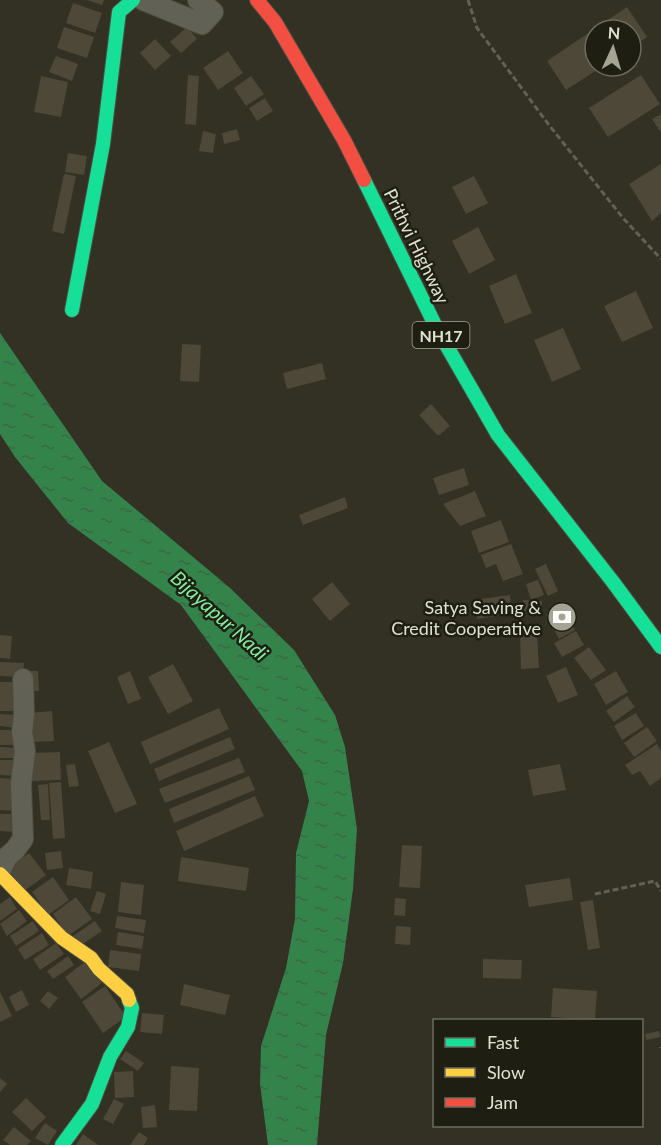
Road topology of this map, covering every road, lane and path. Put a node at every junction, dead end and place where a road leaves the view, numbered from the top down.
1 (133, 0) edge
2 (143, 0) edge
3 (198, 0) edge
4 (257, 0) edge
5 (468, 0) edge
6 (661, 259) edge
7 (72, 310) dead end
8 (661, 647) edge
9 (22, 679) dead end
10 (0, 872) edge
11 (661, 891) edge
12 (595, 894) dead end
13 (62, 1145) edge

1 - 7 main road
2 - 3 street
4 - 8 main road, Prithvi Highway / NH17
5 - 6 path
9 - 10 street
10 - 13 main road
11 - 12 path

